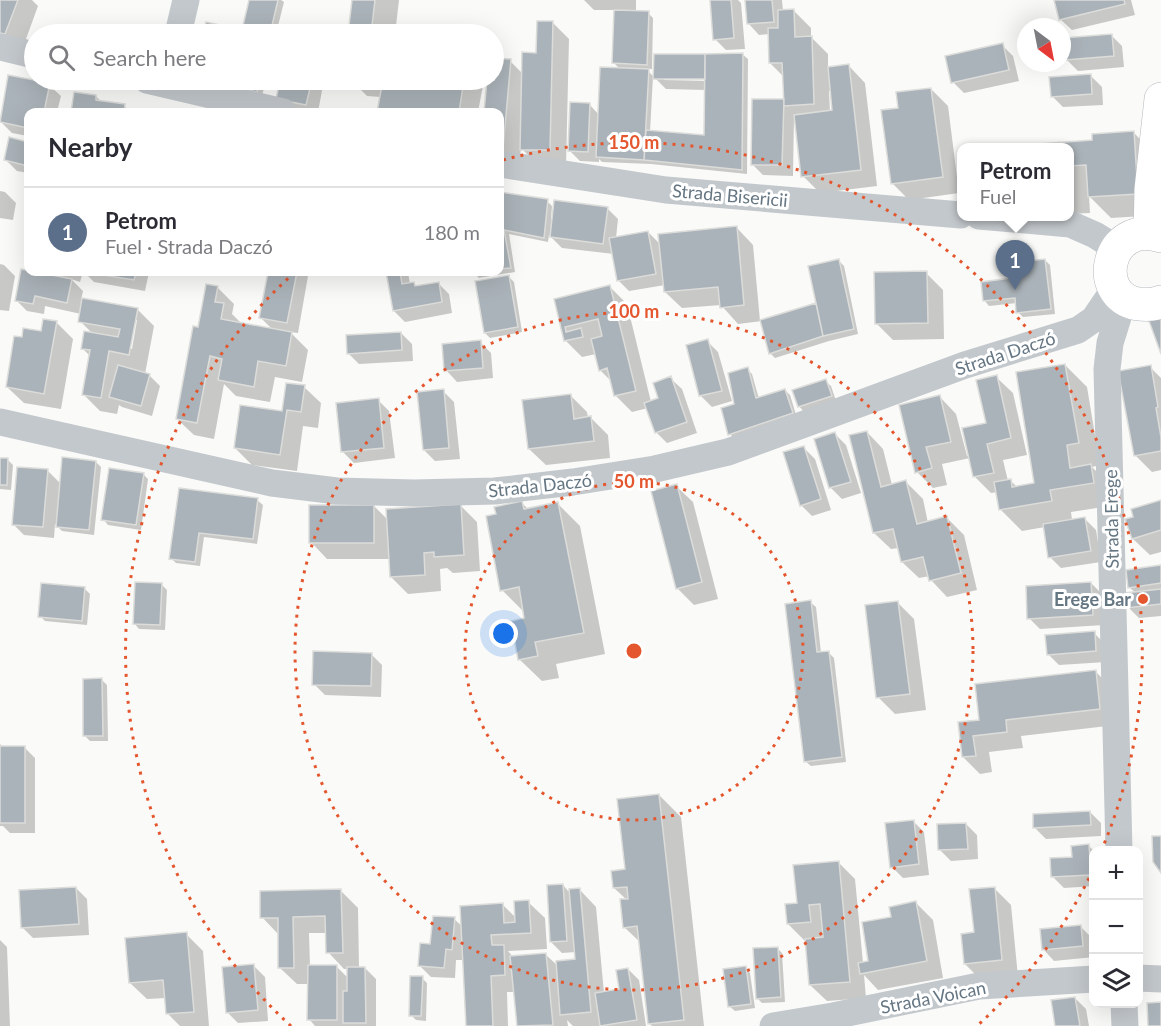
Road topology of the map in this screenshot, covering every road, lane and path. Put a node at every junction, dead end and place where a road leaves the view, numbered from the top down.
1 (186, 0) edge
2 (180, 24) edge
3 (0, 47) edge
4 (24, 53) edge
5 (196, 90) edge
6 (1161, 99) edge
7 (266, 108) edge
8 (504, 165) edge
9 (957, 215) edge
10 (1036, 221) edge
11 (1155, 234) edge
12 (1116, 248) junction
13 (1119, 293) junction
14 (1161, 302) edge
15 (0, 422) edge
16 (1119, 846) edge
17 (1143, 978) edge
18 (1089, 979) edge
19 (1161, 980) edge
20 (1124, 1008) edge
21 (773, 1026) edge
22 (1125, 1026) edge

1 - 2 street
3 - 4 street
5 - 7 street
6 - 11 main road
8 - 9 street, Strada Bisericii
10 - 12 street
11 - 12 main road
12 - 13 main road
13 - 14 main road
13 - 15 street, Strada Daczó
13 - 16 street, Strada Erege
17 - 19 street
18 - 21 street, Strada Voican
20 - 22 street

